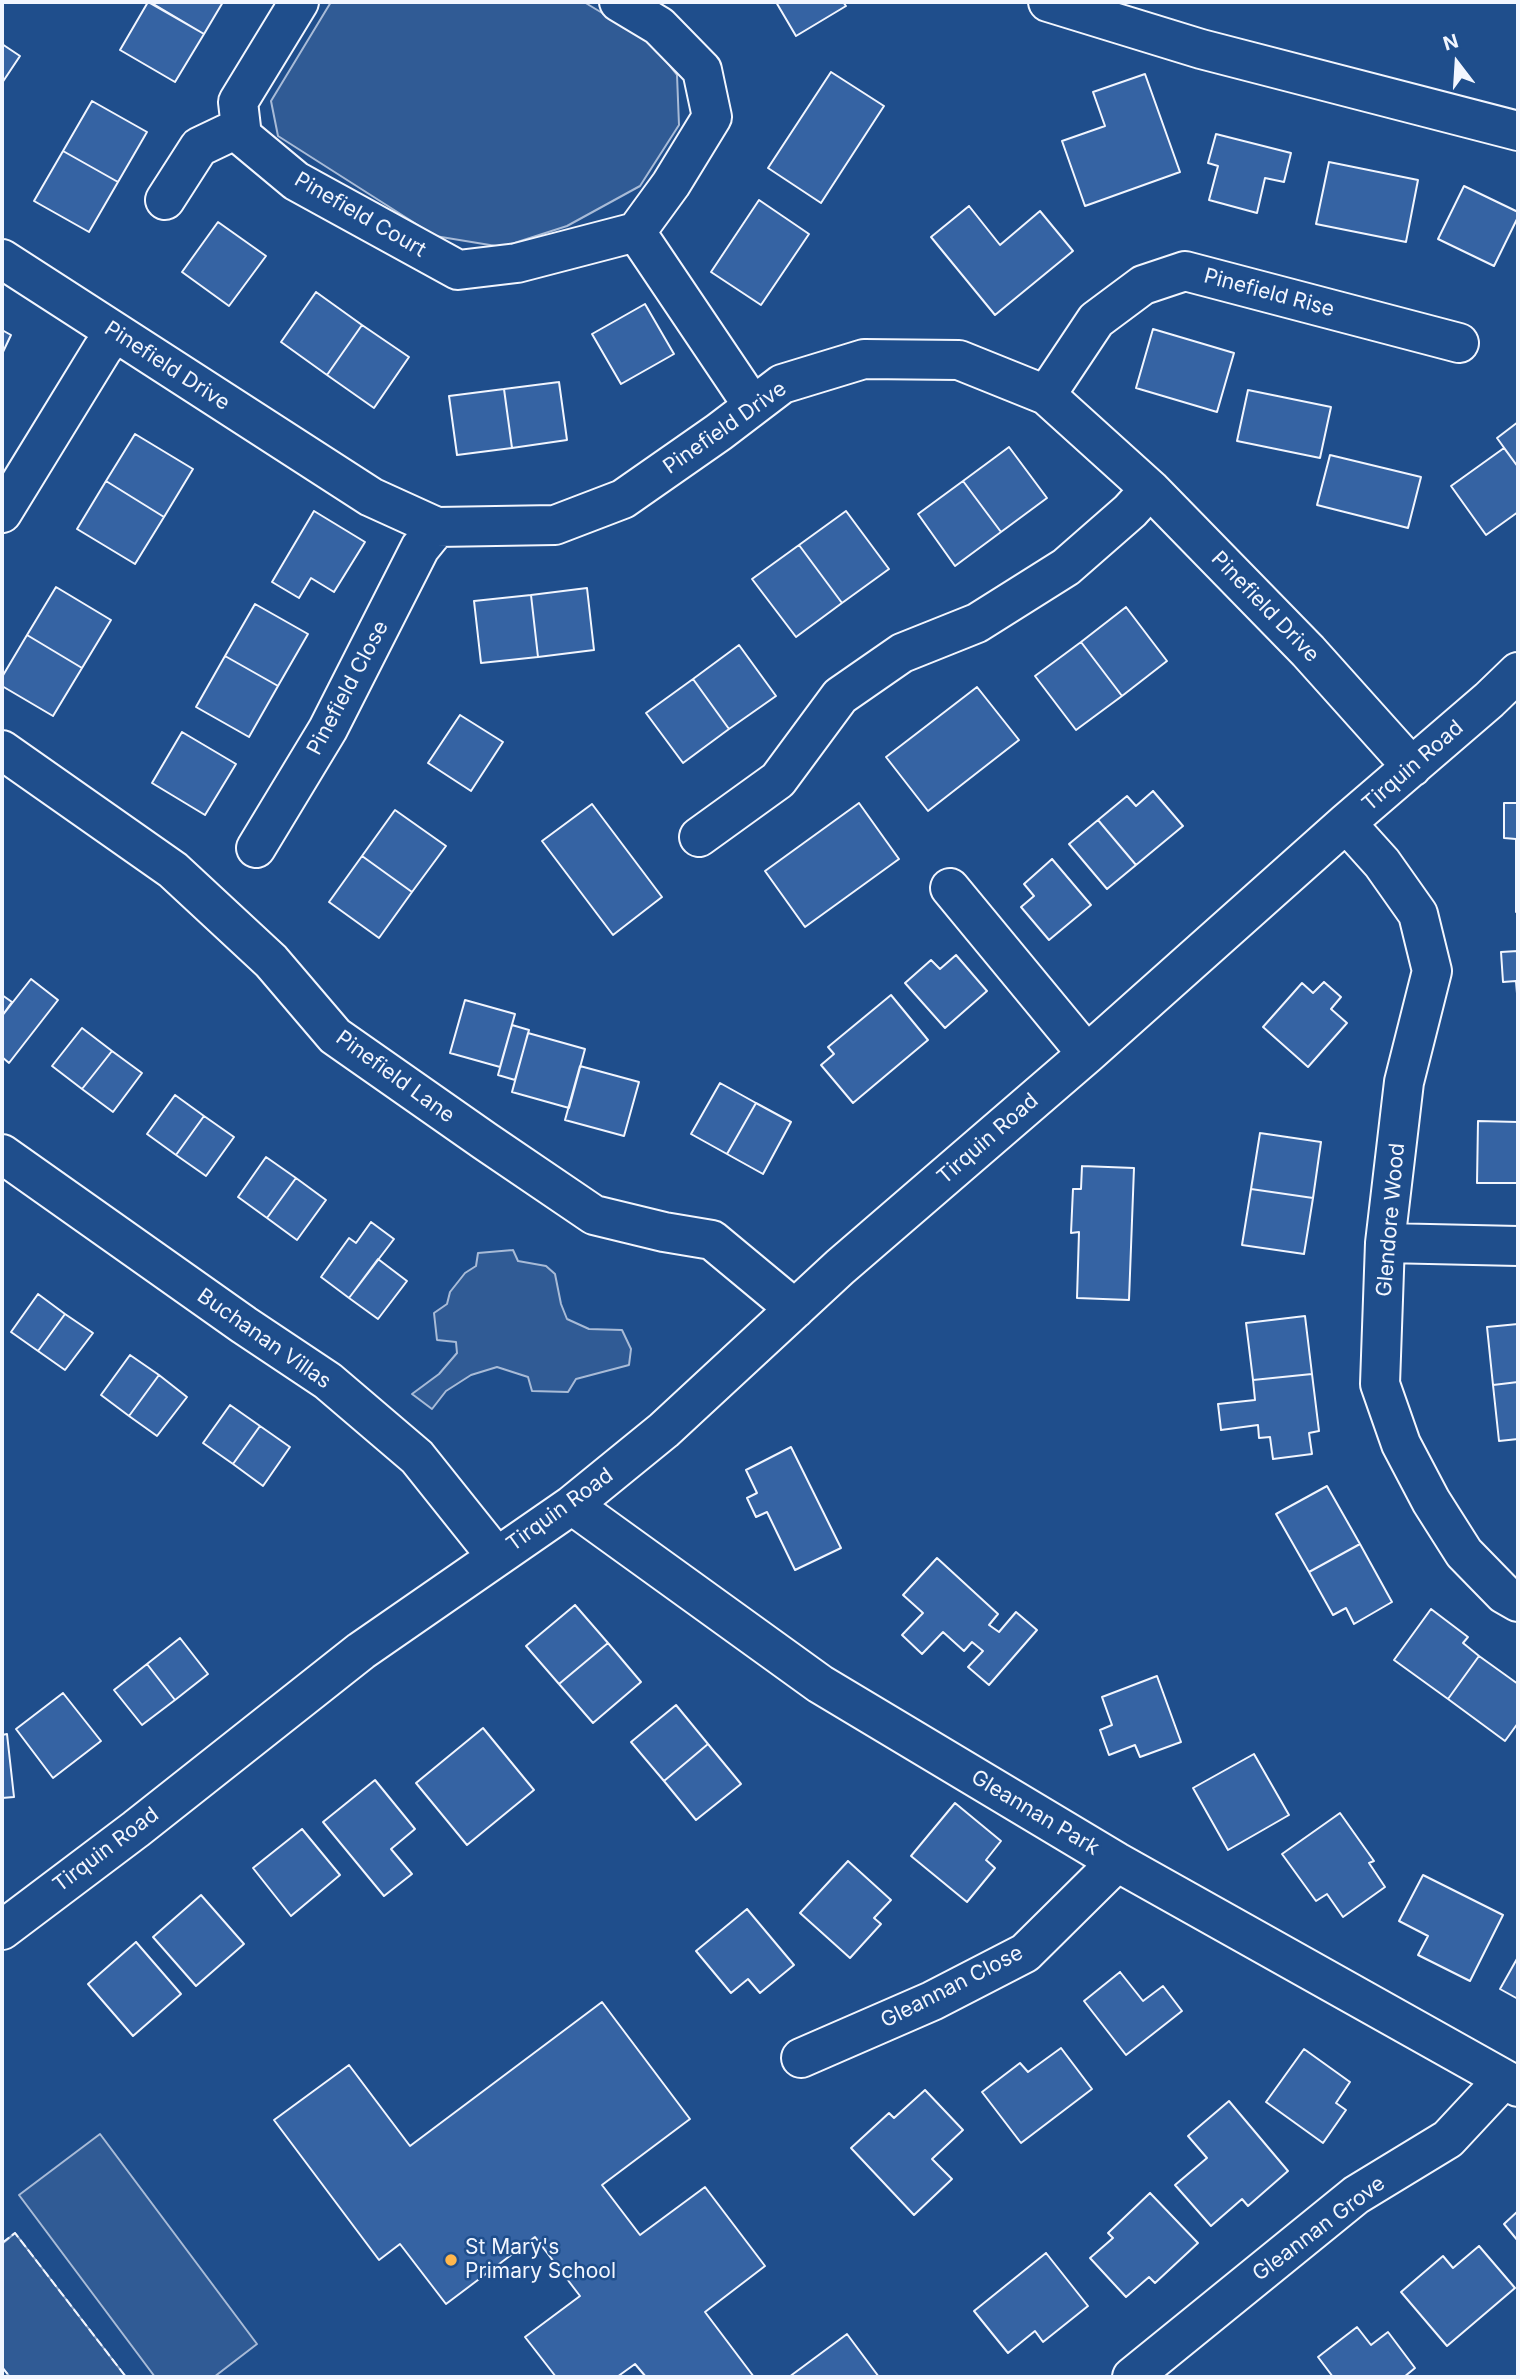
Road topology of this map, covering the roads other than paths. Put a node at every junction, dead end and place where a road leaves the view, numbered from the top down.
1 (299, 2) edge
2 (619, 2) edge
3 (1048, 2) edge
4 (241, 127) junction
5 (1518, 131) edge
6 (165, 200) dead end
7 (636, 232) junction
8 (2, 259) edge
9 (116, 333) junction
10 (1459, 344) dead end
11 (1046, 395) junction
12 (753, 406) junction
13 (1150, 489) junction
14 (2, 513) edge
15 (437, 527) junction
16 (1518, 672) edge
17 (2, 750) edge
18 (1412, 767) junction
19 (1346, 823) junction
20 (699, 837) dead end
21 (256, 848) dead end
22 (950, 888) dead end
23 (1087, 1054) junction
24 (2, 1154) edge
25 (1385, 1243) junction
26 (1518, 1246) edge
27 (795, 1309) junction
28 (572, 1505) junction
29 (496, 1556) junction
30 (1518, 1602) edge
31 (1117, 1862) junction
32 (2, 1930) edge
33 (801, 2058) dead end
34 (1511, 2084) edge
35 (1132, 2377) edge

1 - 4 street
2 - 7 street
3 - 5 street
4 - 6 street
4 - 7 street, Pinefield Court
7 - 12 street
8 - 9 street, Pinefield Drive
9 - 14 street
9 - 15 street, Pinefield Drive
10 - 11 street, Pinefield Rise
11 - 12 street, Pinefield Drive
11 - 13 street, Pinefield Drive
12 - 15 street, Pinefield Drive
13 - 18 street, Pinefield Drive
13 - 20 street
15 - 21 street, Pinefield Close
16 - 18 street, Tirquin Road
17 - 27 street, Pinefield Lane
18 - 19 street, Tirquin Road
19 - 23 street, Tirquin Road
19 - 25 street, Glendore Wood
22 - 23 street
23 - 27 street, Tirquin Road
24 - 29 street, Buchanan Villas
25 - 26 street
25 - 30 street, Glendore Wood
27 - 28 street, Tirquin Road
28 - 29 street, Tirquin Road
28 - 31 street, Gleannan Park
29 - 32 street, Tirquin Road
31 - 33 street, Gleannan Close
31 - 34 street, Gleannan Park
34 - 35 street, Gleannan Grove

